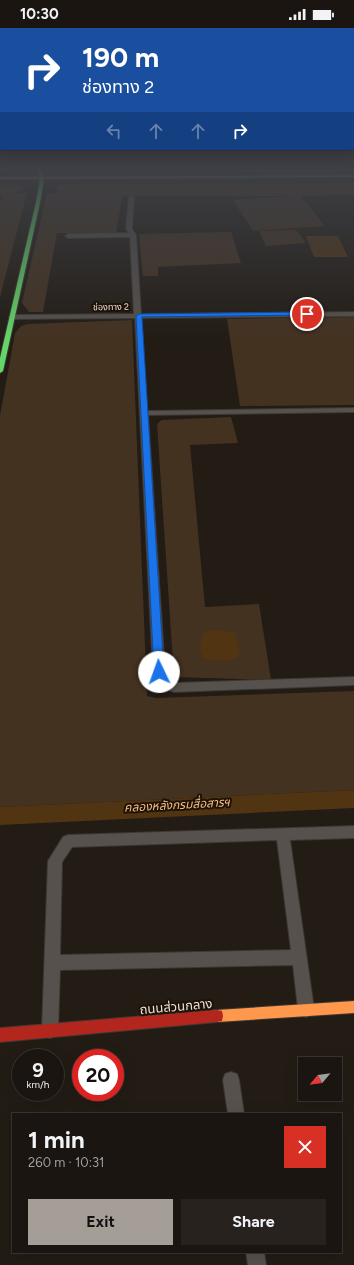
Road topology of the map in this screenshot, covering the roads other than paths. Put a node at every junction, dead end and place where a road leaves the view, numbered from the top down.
1 (33, 225) edge
2 (129, 225) edge
3 (133, 235) junction
4 (68, 236) dead end
5 (354, 314) edge
6 (139, 316) junction
7 (12, 317) junction
8 (0, 371) edge
9 (354, 410) edge
10 (145, 413) junction
11 (354, 681) edge
12 (354, 832) edge
13 (283, 834) junction
14 (300, 957) junction
15 (53, 963) junction
16 (354, 1007) edge
17 (306, 1009) junction
18 (50, 1031) junction
19 (0, 1035) edge
20 (231, 1080) dead end
21 (236, 1113) edge
22 (256, 1253) edge
23 (257, 1265) edge

1 - 7 main road
2 - 3 lane
3 - 4 lane
3 - 6 lane
5 - 6 lane, ช่องทาง 2
6 - 7 lane, ช่องทาง 2
6 - 10 lane
7 - 8 main road
9 - 10 lane
10 - 11 lane
12 - 13 lane
13 - 14 lane
13 - 15 lane
14 - 15 lane
14 - 17 lane
15 - 18 lane
16 - 17 main road, ถนนส่วนกลาง
17 - 18 main road, ถนนส่วนกลาง
18 - 19 main road, ถนนส่วนกลาง
20 - 21 lane
22 - 23 lane

